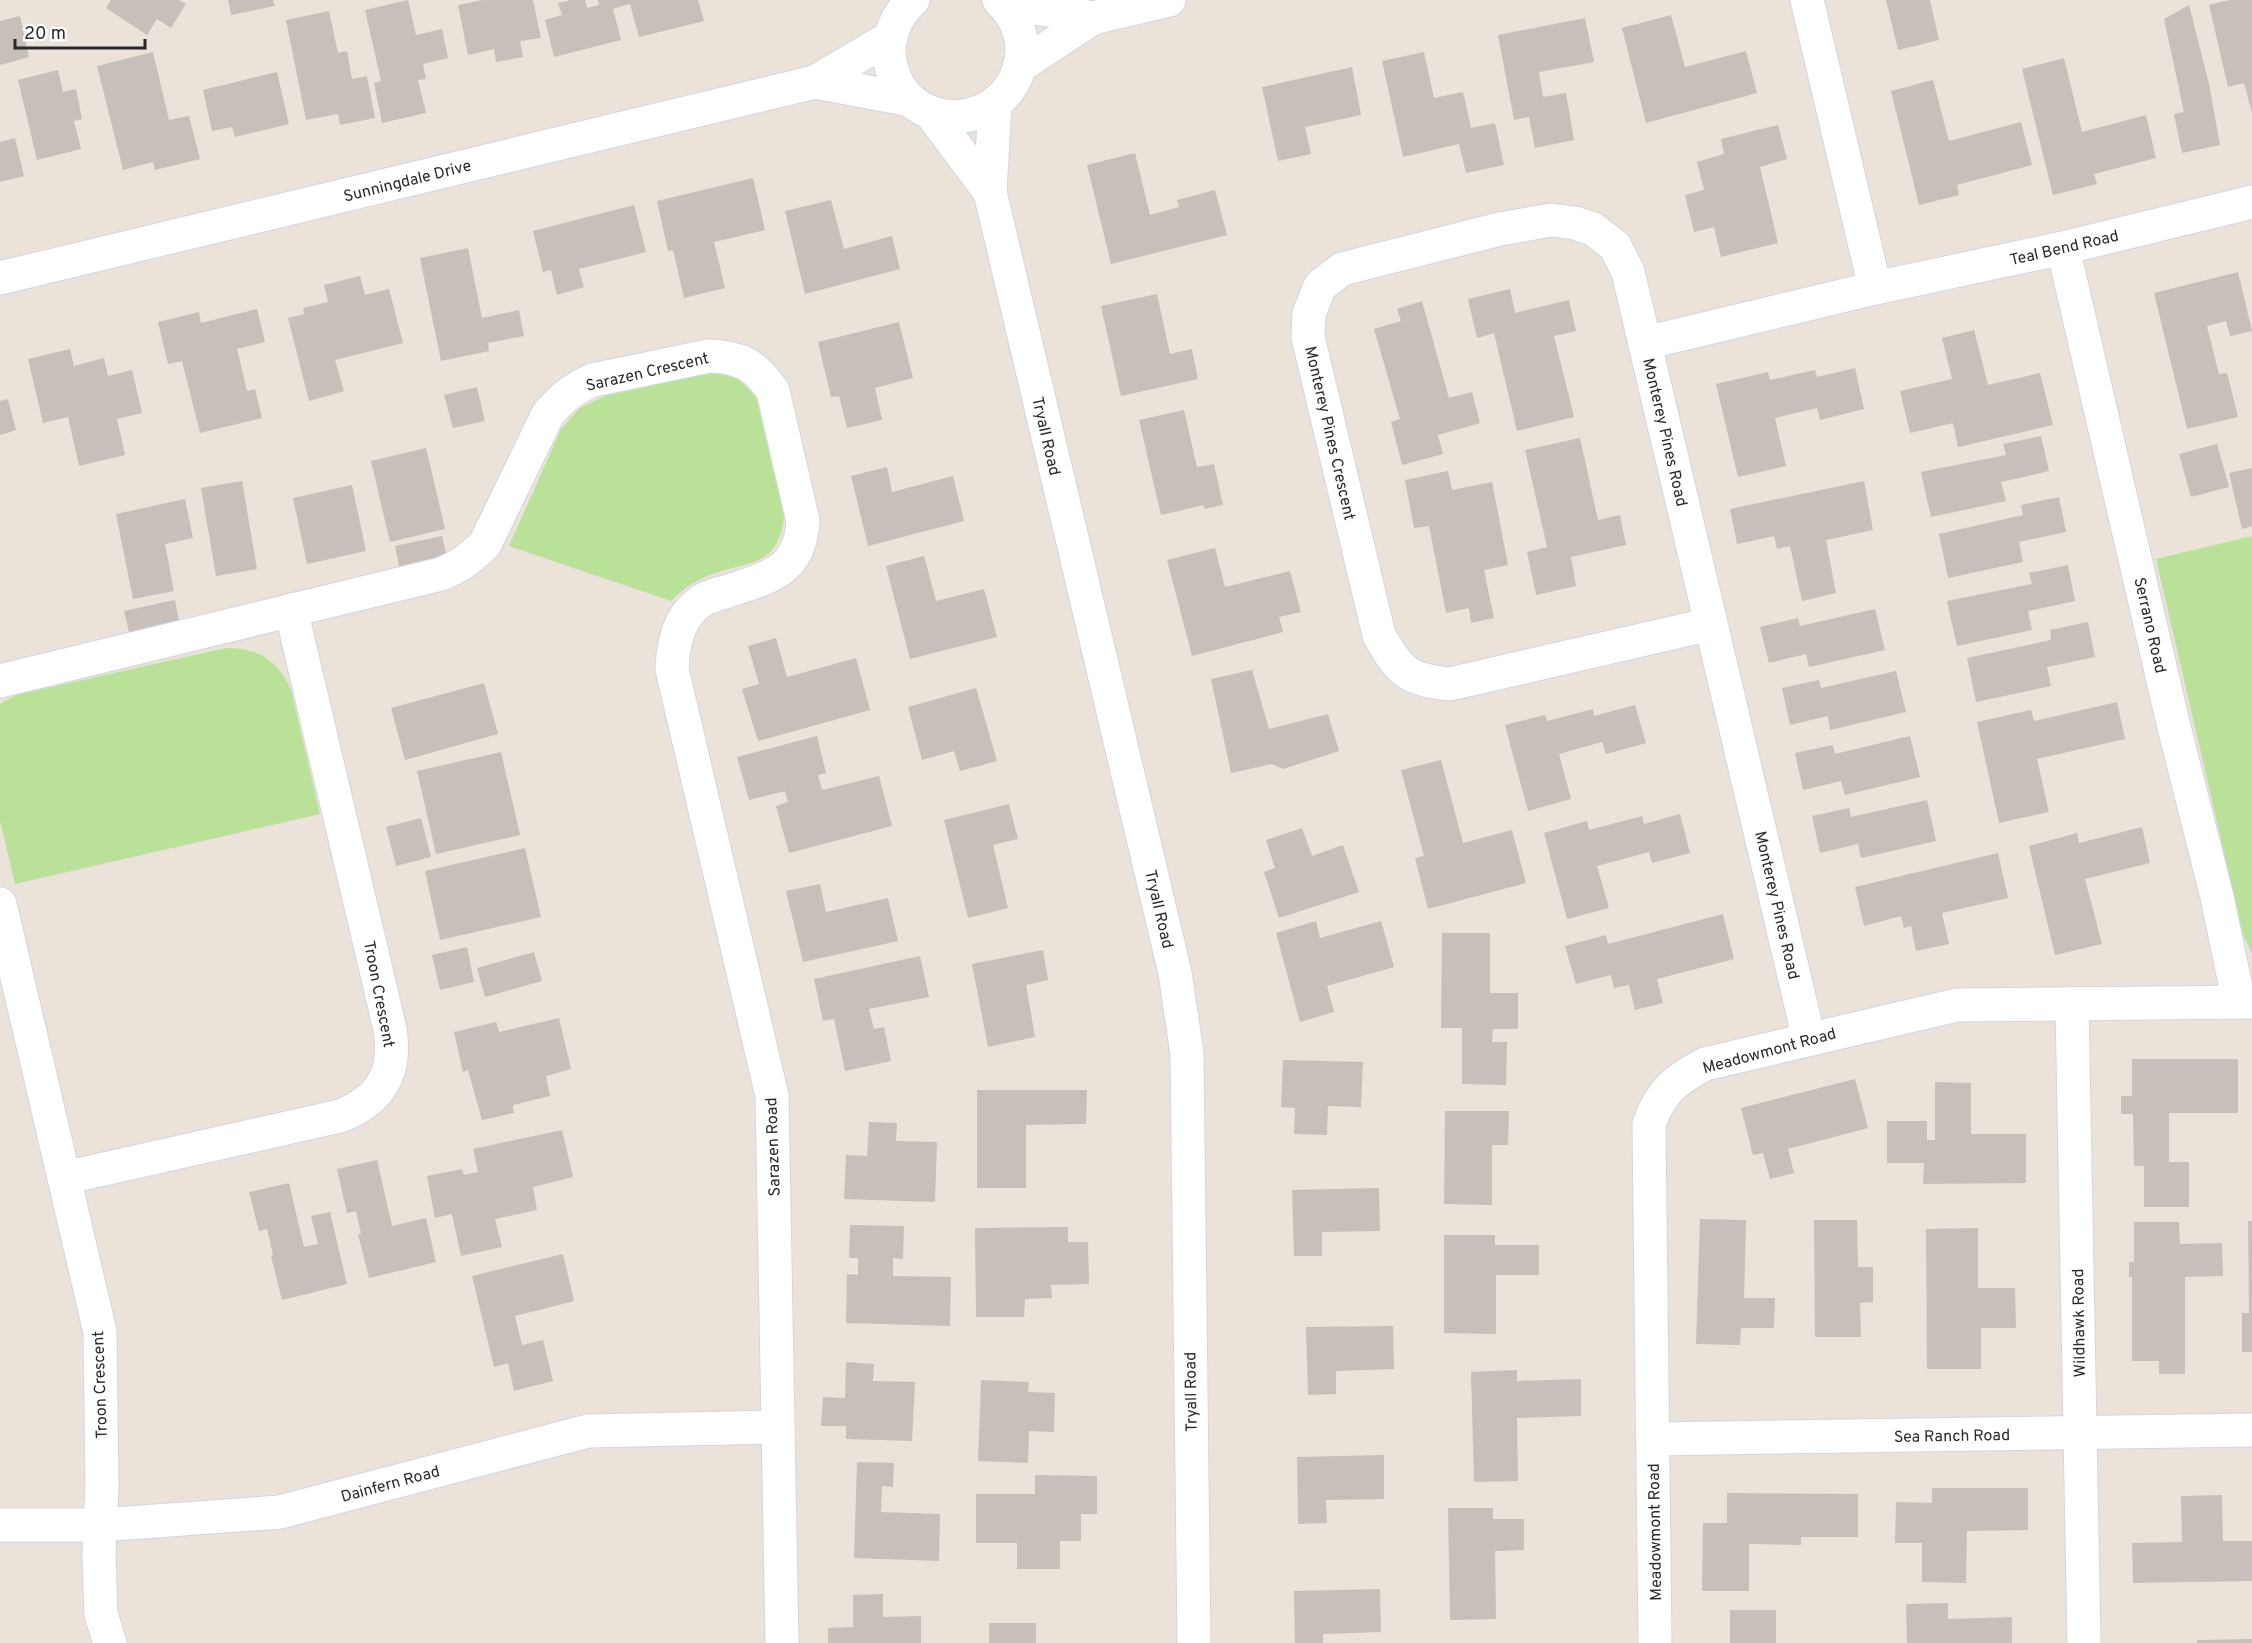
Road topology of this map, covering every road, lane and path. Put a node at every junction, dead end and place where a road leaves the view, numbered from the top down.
1 (913, 0) edge
2 (1169, 0) edge
3 (1806, 0) edge
4 (1000, 1) edge
5 (1093, 18) junction
6 (891, 37) junction
7 (1020, 66) junction
8 (815, 82) junction
9 (995, 104) junction
10 (920, 106) junction
11 (990, 192) junction
12 (2252, 202) edge
13 (2063, 248) junction
14 (0, 278) edge
15 (1875, 288) junction
16 (1645, 343) junction
17 (291, 610) junction
18 (1711, 624) junction
19 (679, 628) joint
20 (0, 681) edge
21 (0, 904) edge
22 (2246, 1002) edge
23 (2072, 1004) junction
24 (1809, 1039) junction
25 (64, 1178) junction
26 (777, 1427) junction
27 (2252, 1430) edge
28 (2080, 1433) junction
29 (1653, 1439) junction
30 (0, 1525) edge
31 (100, 1525) junction
32 (110, 1643) edge
33 (782, 1643) edge
34 (1194, 1643) edge
35 (1655, 1643) edge
36 (2084, 1643) edge

1 - 6 street
2 - 5 street
3 - 15 street
4 - 5 street
4 - 7 street
5 - 7 street
6 - 8 street, Sunningdale Drive
6 - 10 street, Tryall Road
7 - 9 street
8 - 10 street, Sunningdale Drive
8 - 14 street, Sunningdale Drive
9 - 10 street, Sunningdale Drive
9 - 11 street, Tryall Road
10 - 11 street, Tryall Road
11 - 34 street, Tryall Road
12 - 13 street, Teal Bend Road
13 - 15 street, Teal Bend Road
13 - 22 street, Serrano Road
15 - 16 street, Monterey Pines Road
16 - 18 street, Monterey Pines Road
16 - 18 street, Monterey Pines Crescent
17 - 19 street, Sarazen Crescent
17 - 20 street
17 - 25 street, Troon Crescent
18 - 24 street, Monterey Pines Road
19 - 26 street, Sarazen Road
21 - 25 street, Troon Crescent
22 - 23 street, Meadowmont Road
23 - 24 street, Meadowmont Road
23 - 28 street, Wildhawk Road
24 - 29 street, Meadowmont Road
25 - 31 street, Troon Crescent
26 - 31 street, Dainfern Road
26 - 33 street, Sarazen Road
27 - 28 street, Sea Ranch Road
28 - 29 street, Sea Ranch Road
28 - 36 street, Wildhawk Road
29 - 35 street, Meadowmont Road
30 - 31 street, Dainfern Road
31 - 32 street, Troon Crescent

